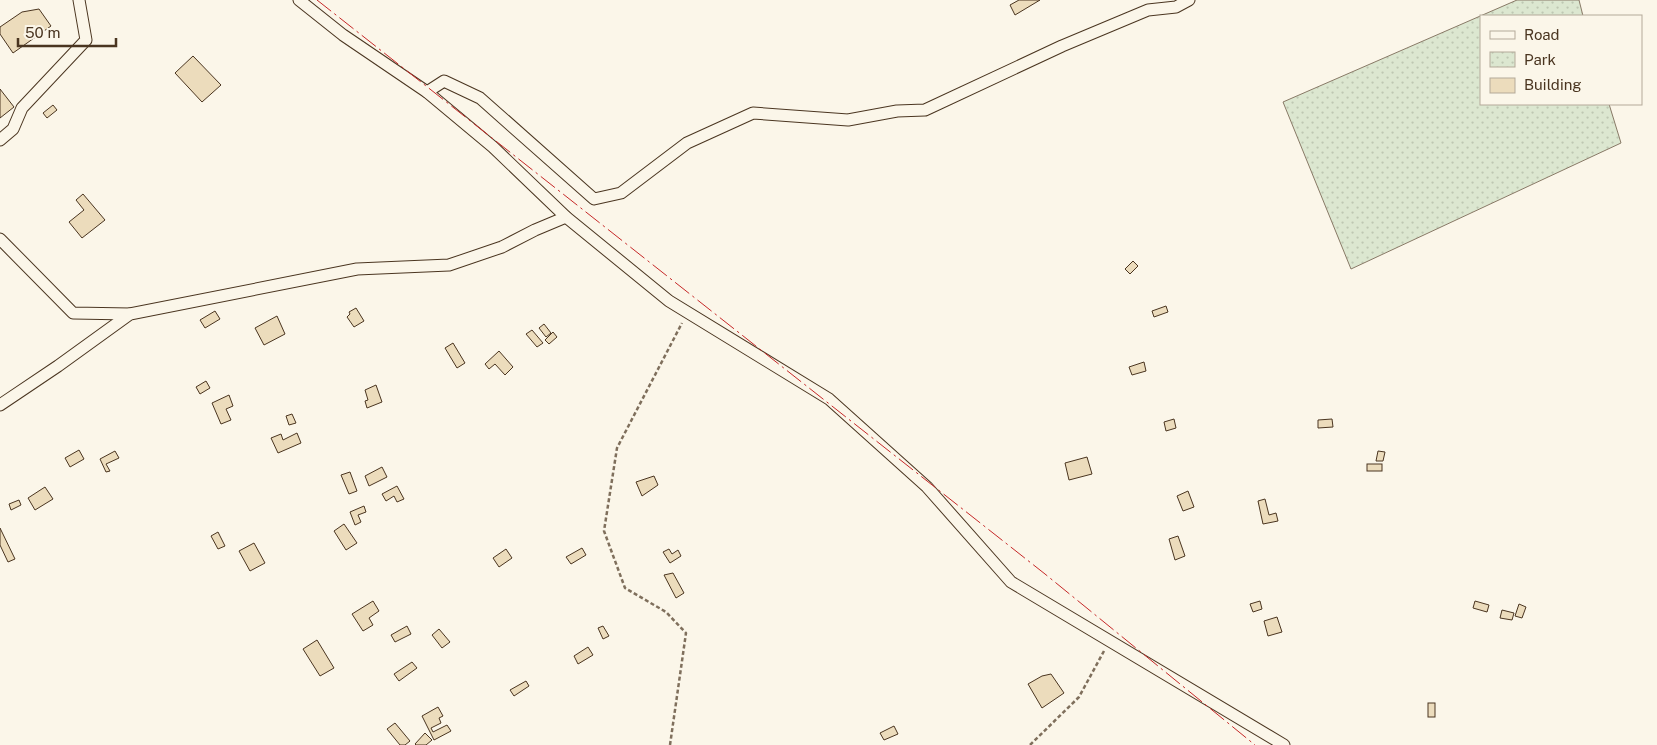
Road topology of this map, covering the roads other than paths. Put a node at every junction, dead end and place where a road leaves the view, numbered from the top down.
1 (79, 0) edge
2 (299, 0) edge
3 (1189, 0) edge
4 (427, 92) junction
5 (0, 140) edge
6 (566, 217) junction
7 (0, 239) edge
8 (130, 314) junction
9 (0, 405) edge
10 (1284, 745) edge

1 - 5 street
2 - 4 street
3 - 4 street
4 - 6 street
6 - 8 street
6 - 10 street
7 - 8 street
8 - 9 street

